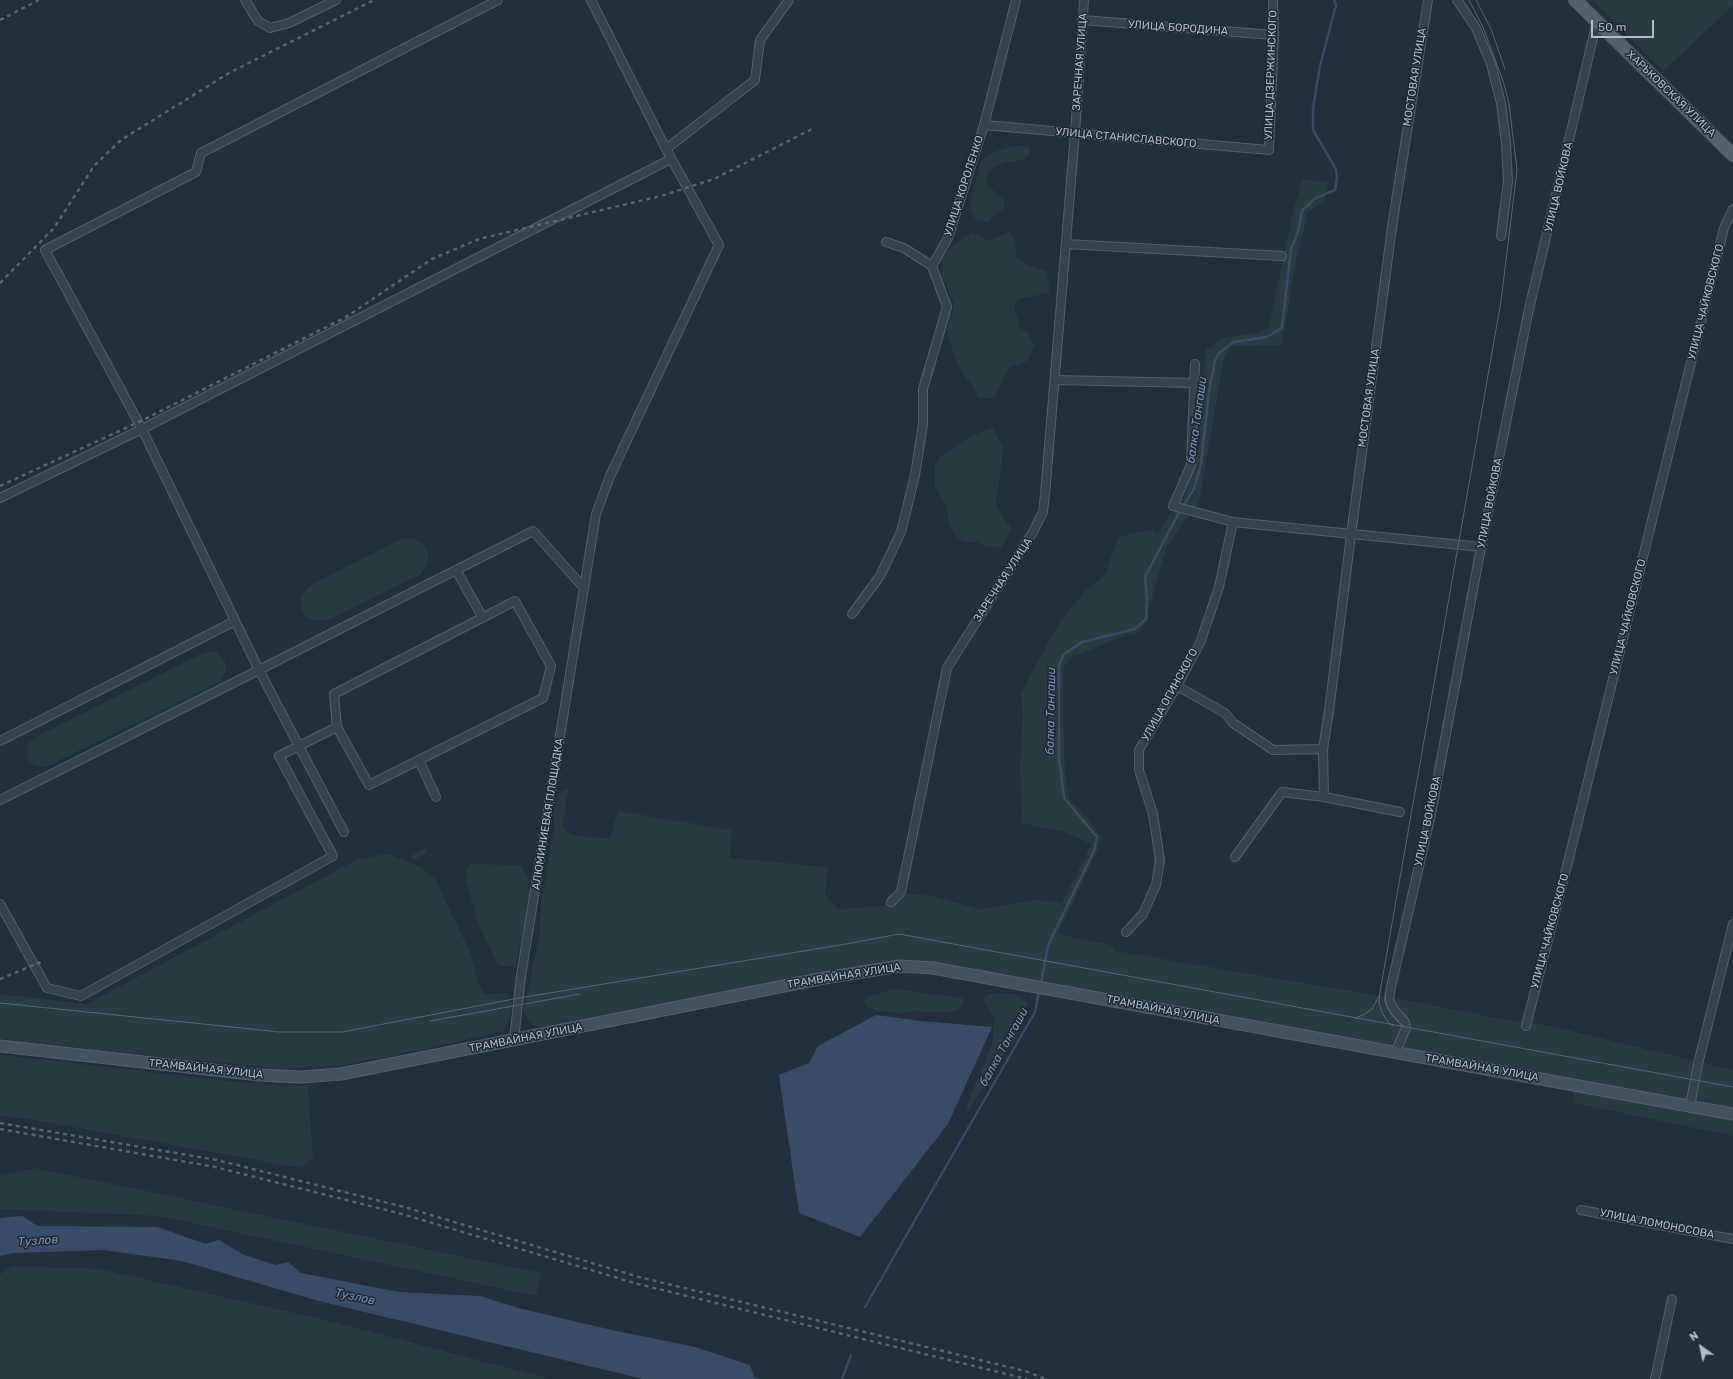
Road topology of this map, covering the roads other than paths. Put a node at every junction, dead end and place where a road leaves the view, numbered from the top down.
1 (245, 0) edge
2 (336, 0) edge
3 (498, 0) edge
4 (591, 0) edge
5 (789, 0) edge
6 (1016, 0) edge
7 (1084, 0) edge
8 (1273, 0) edge
9 (1428, 0) edge
10 (1457, 0) edge
11 (1575, 0) edge
12 (1082, 20) junction
13 (1597, 22) junction
14 (1274, 35) junction
15 (984, 125) junction
16 (1075, 133) junction
17 (666, 149) junction
18 (1269, 150) joint
19 (1733, 155) edge
20 (671, 159) junction
21 (1733, 209) edge
22 (1501, 236) dead end
23 (886, 242) dead end
24 (1066, 244) junction
25 (1282, 256) dead end
26 (932, 266) junction
27 (1195, 364) dead end
28 (1055, 380) junction
29 (1195, 383) junction
30 (142, 429) junction
31 (0, 498) edge
32 (1233, 522) junction
33 (1351, 535) junction
34 (1481, 547) junction
35 (456, 570) junction
36 (584, 588) junction
37 (852, 614) dead end
38 (482, 618) junction
39 (235, 621) junction
40 (260, 670) junction
41 (1177, 686) junction
42 (337, 727) junction
43 (0, 741) edge
44 (299, 746) junction
45 (1323, 749) junction
46 (420, 760) junction
47 (436, 796) dead end
48 (1324, 797) junction
49 (0, 800) edge
50 (1400, 812) dead end
51 (344, 832) dead end
52 (1235, 857) dead end
53 (891, 902) dead end
54 (0, 904) edge
55 (1733, 924) edge
56 (1126, 932) dead end
57 (1526, 1026) dead end
58 (514, 1040) junction
59 (0, 1046) edge
60 (1395, 1053) junction
61 (1690, 1106) junction
62 (1733, 1114) edge
63 (1581, 1210) dead end
64 (1733, 1239) edge
65 (1672, 1299) dead end
66 (1655, 1379) edge

1 - 2 street
3 - 30 street
4 - 17 street
5 - 17 street
6 - 15 street, УЛИЦА КОРОЛЕНКО
7 - 12 street, ЗАРЕЧНАЯ УЛИЦА
8 - 14 street, УЛИЦА ДЗЕРЖИНСКОГО
9 - 33 street, МОСТОВАЯ УЛИЦА
10 - 22 street
11 - 13 main road, ХАРЬКОВСКАЯ УЛИЦА
12 - 14 street, УЛИЦА БОРОДИНА
12 - 16 street, ЗАРЕЧНАЯ УЛИЦА
13 - 19 main road, ХАРЬКОВСКАЯ УЛИЦА
13 - 34 street, УЛИЦА ВОЙКОВА
14 - 18 street, УЛИЦА ДЗЕРЖИНСКОГО
15 - 16 street, УЛИЦА СТАНИСЛАВСКОГО
15 - 26 street, УЛИЦА КОРОЛЕНКО
16 - 18 street, УЛИЦА СТАНИСЛАВСКОГО
16 - 24 street, ЗАРЕЧНАЯ УЛИЦА
17 - 20 street
20 - 30 street
20 - 36 street, АЛЮМИНИЕВАЯ ПЛОЩАДКА
21 - 57 street, УЛИЦА ЧАЙКОВСКОГО
23 - 26 street
24 - 25 street
24 - 28 street, ЗАРЕЧНАЯ УЛИЦА
26 - 37 street
27 - 29 street
28 - 29 street
28 - 53 street, ЗАРЕЧНАЯ УЛИЦА
29 - 32 street
30 - 31 street
30 - 39 street
32 - 33 street
32 - 41 street, УЛИЦА ОГИНСКОГО
33 - 34 street
33 - 45 street, МОСТОВАЯ УЛИЦА
34 - 60 street, УЛИЦА ВОЙКОВА
35 - 36 street
35 - 38 street
35 - 40 street
36 - 58 street, АЛЮМИНИЕВАЯ ПЛОЩАДКА
38 - 42 street
38 - 46 street
39 - 40 street
39 - 43 street
40 - 44 street
40 - 49 street
41 - 45 street
41 - 56 street, УЛИЦА ОГИНСКОГО
42 - 44 street
42 - 46 street
44 - 51 street
44 - 54 street
45 - 48 street, МОСТОВАЯ УЛИЦА
46 - 47 street
48 - 50 street
48 - 52 street
55 - 61 street
58 - 59 main road, ТРАМВАЙНАЯ УЛИЦА
58 - 60 main road, ТРАМВАЙНАЯ УЛИЦА
60 - 61 main road, ТРАМВАЙНАЯ УЛИЦА
61 - 62 main road, ТРАМВАЙНАЯ УЛИЦА
63 - 64 street, УЛИЦА ЛОМОНОСОВА
65 - 66 street

